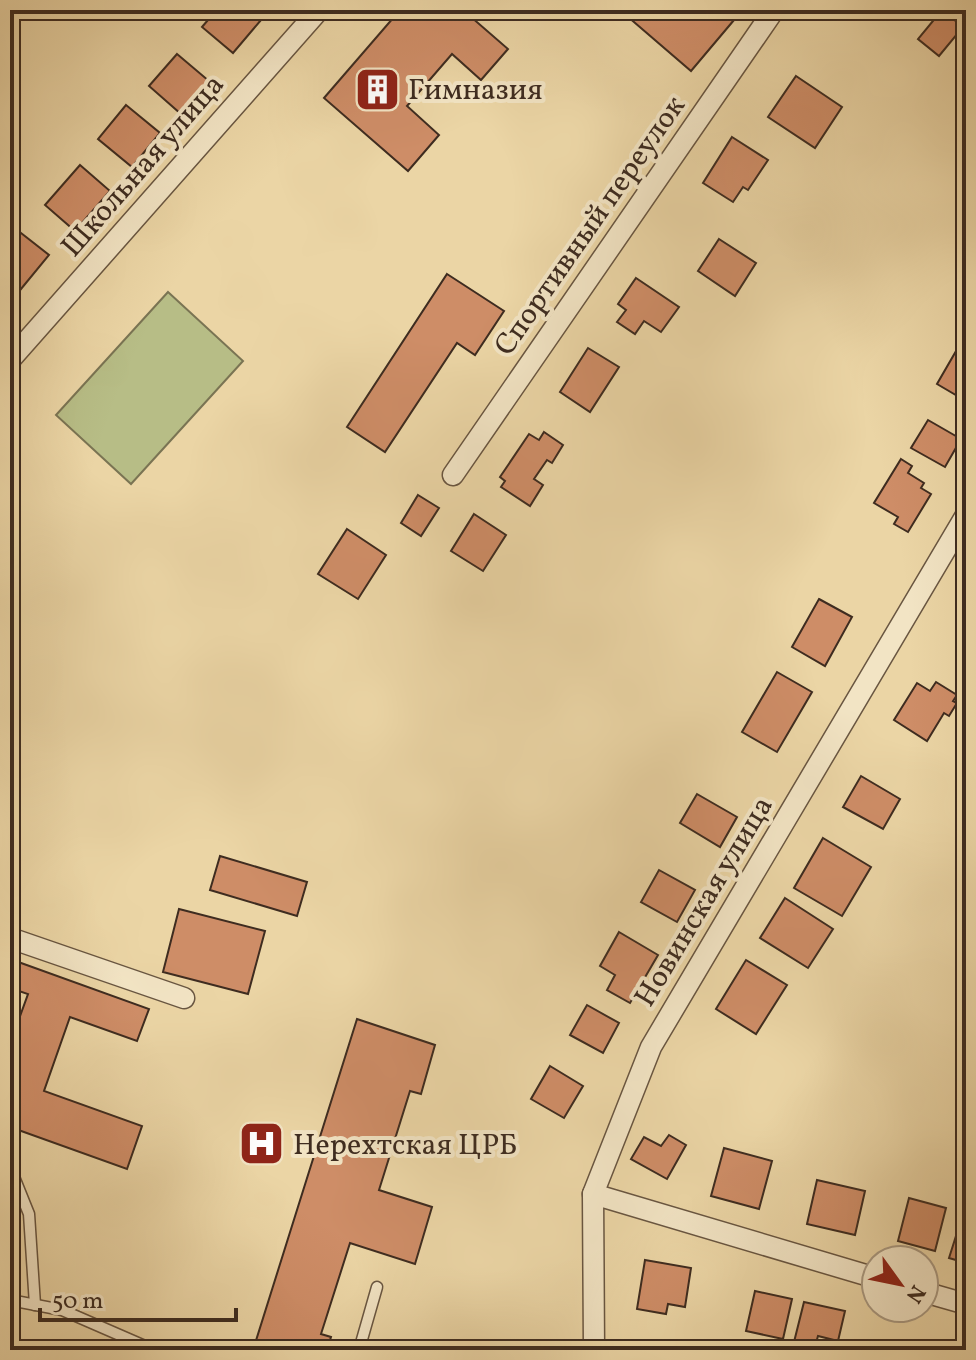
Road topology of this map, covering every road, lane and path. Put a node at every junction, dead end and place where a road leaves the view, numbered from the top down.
1 (319, 10) edge
2 (774, 10) edge
3 (10, 360) edge
4 (453, 475) dead end
5 (966, 515) edge
6 (10, 938) edge
7 (184, 998) dead end
8 (10, 1167) edge
9 (593, 1194) junction
10 (860, 1273) edge
11 (377, 1287) dead end
12 (940, 1297) edge
13 (10, 1300) edge
14 (966, 1304) edge
15 (35, 1305) junction
16 (129, 1345) edge
17 (154, 1350) edge
18 (359, 1350) edge
19 (594, 1350) edge

1 - 3 street, Школьная улица
2 - 4 street, Спортивный переулок
5 - 9 street, Новинская улица
6 - 7 street
8 - 15 lane
9 - 10 street
9 - 19 street, Новинская улица
11 - 18 lane
12 - 14 street
13 - 15 lane
15 - 16 lane
16 - 17 lane

